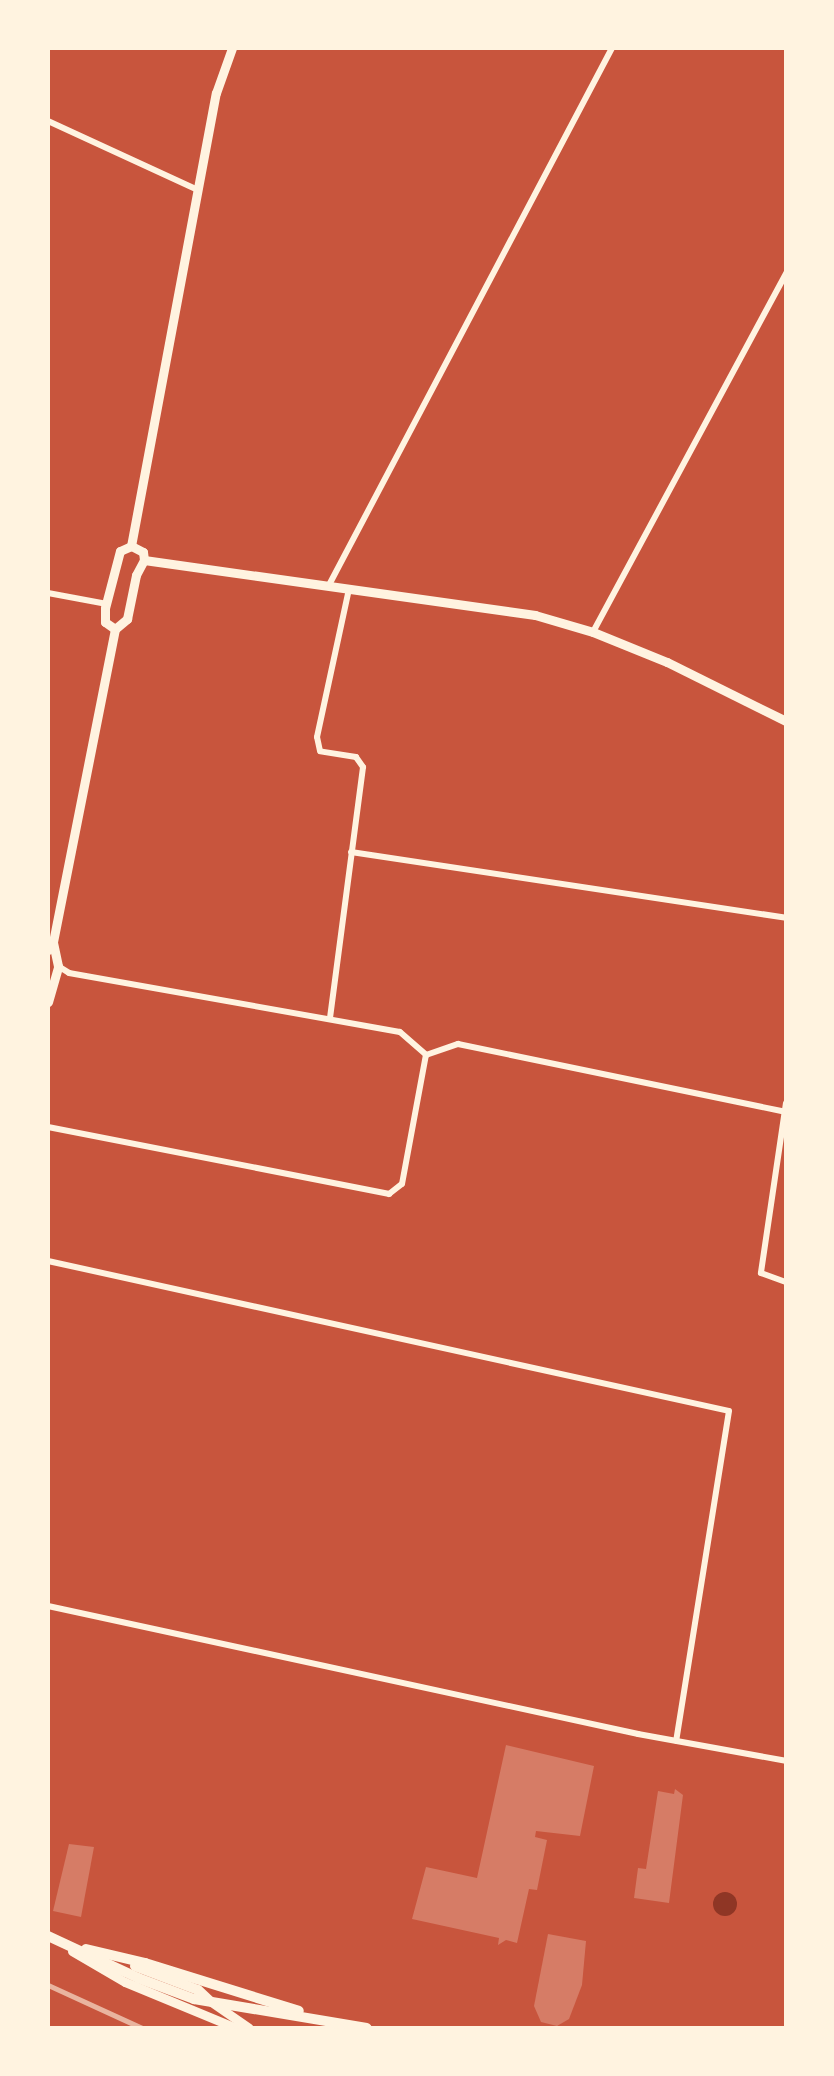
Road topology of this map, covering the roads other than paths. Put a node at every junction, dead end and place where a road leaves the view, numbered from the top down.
1 (232, 48) edge
2 (612, 48) edge
3 (48, 121) edge
4 (199, 190) junction
5 (786, 272) edge
6 (131, 546) junction
7 (144, 560) junction
8 (329, 585) junction
9 (349, 588) junction
10 (48, 593) edge
11 (106, 604) junction
12 (115, 629) junction
13 (593, 632) junction
14 (786, 719) edge
15 (351, 852) junction
16 (786, 918) edge
17 (50, 946) edge
18 (58, 966) junction
19 (50, 984) edge
20 (48, 1002) edge
21 (330, 1018) junction
22 (426, 1055) junction
23 (786, 1103) edge
24 (785, 1112) edge
25 (48, 1127) edge
26 (48, 1261) edge
27 (786, 1282) edge
28 (48, 1606) edge
29 (676, 1741) junction
30 (786, 1760) edge
31 (48, 1936) edge
32 (62, 1942) junction
33 (89, 1950) junction
34 (210, 2001) junction
35 (339, 2023) junction
36 (236, 2028) edge
37 (249, 2028) edge
38 (366, 2028) edge

1 - 4 street
2 - 8 street
3 - 4 street
4 - 6 street
5 - 13 street
6 - 7 street
6 - 11 street
7 - 8 street
7 - 12 street
8 - 9 street
9 - 13 street
9 - 15 street
10 - 11 street
11 - 12 street
12 - 17 street
13 - 14 street
15 - 16 street
15 - 21 street
17 - 18 street
18 - 19 street
18 - 21 street
19 - 20 street
21 - 22 street
22 - 24 street
22 - 25 street
23 - 24 street
24 - 27 street
26 - 29 street
28 - 29 street
29 - 30 street
31 - 32 main road
32 - 33 main road
32 - 34 main road
32 - 36 street
33 - 34 main road
33 - 35 main road
34 - 35 main road
34 - 37 street
35 - 38 main road

